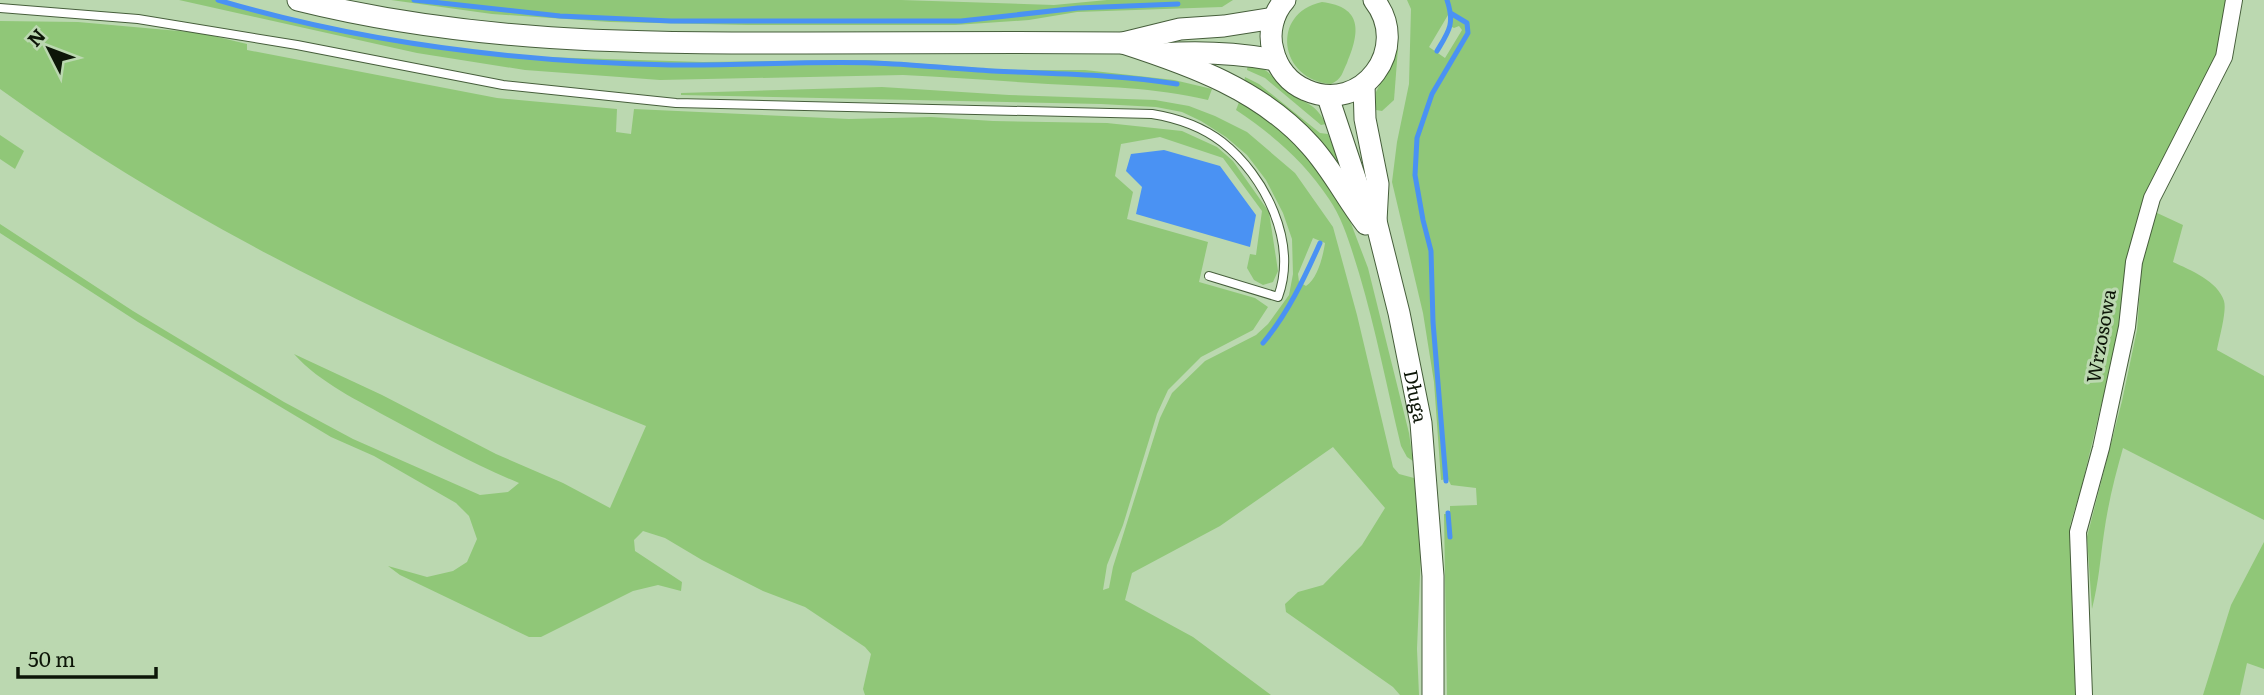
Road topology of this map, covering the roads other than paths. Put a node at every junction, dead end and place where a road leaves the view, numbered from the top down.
1 (298, 0) edge
2 (1374, 0) edge
3 (2234, 0) edge
4 (0, 8) edge
5 (1280, 9) edge
6 (1123, 43) junction
7 (1159, 54) junction
8 (1276, 60) junction
9 (1364, 85) junction
10 (1328, 97) junction
11 (1376, 220) junction
12 (1381, 243) junction
13 (1209, 276) dead end
14 (1433, 695) edge
15 (2084, 695) edge

1 - 6 main road
2 - 9 main road
3 - 15 street, Wrzosowa
4 - 13 lane
5 - 6 main road
5 - 8 main road
6 - 7 main road
7 - 8 main road
7 - 12 main road
8 - 10 main road
9 - 10 main road
9 - 11 main road, Długa
10 - 11 main road, Długa
11 - 12 main road, Długa
12 - 14 main road, Długa

